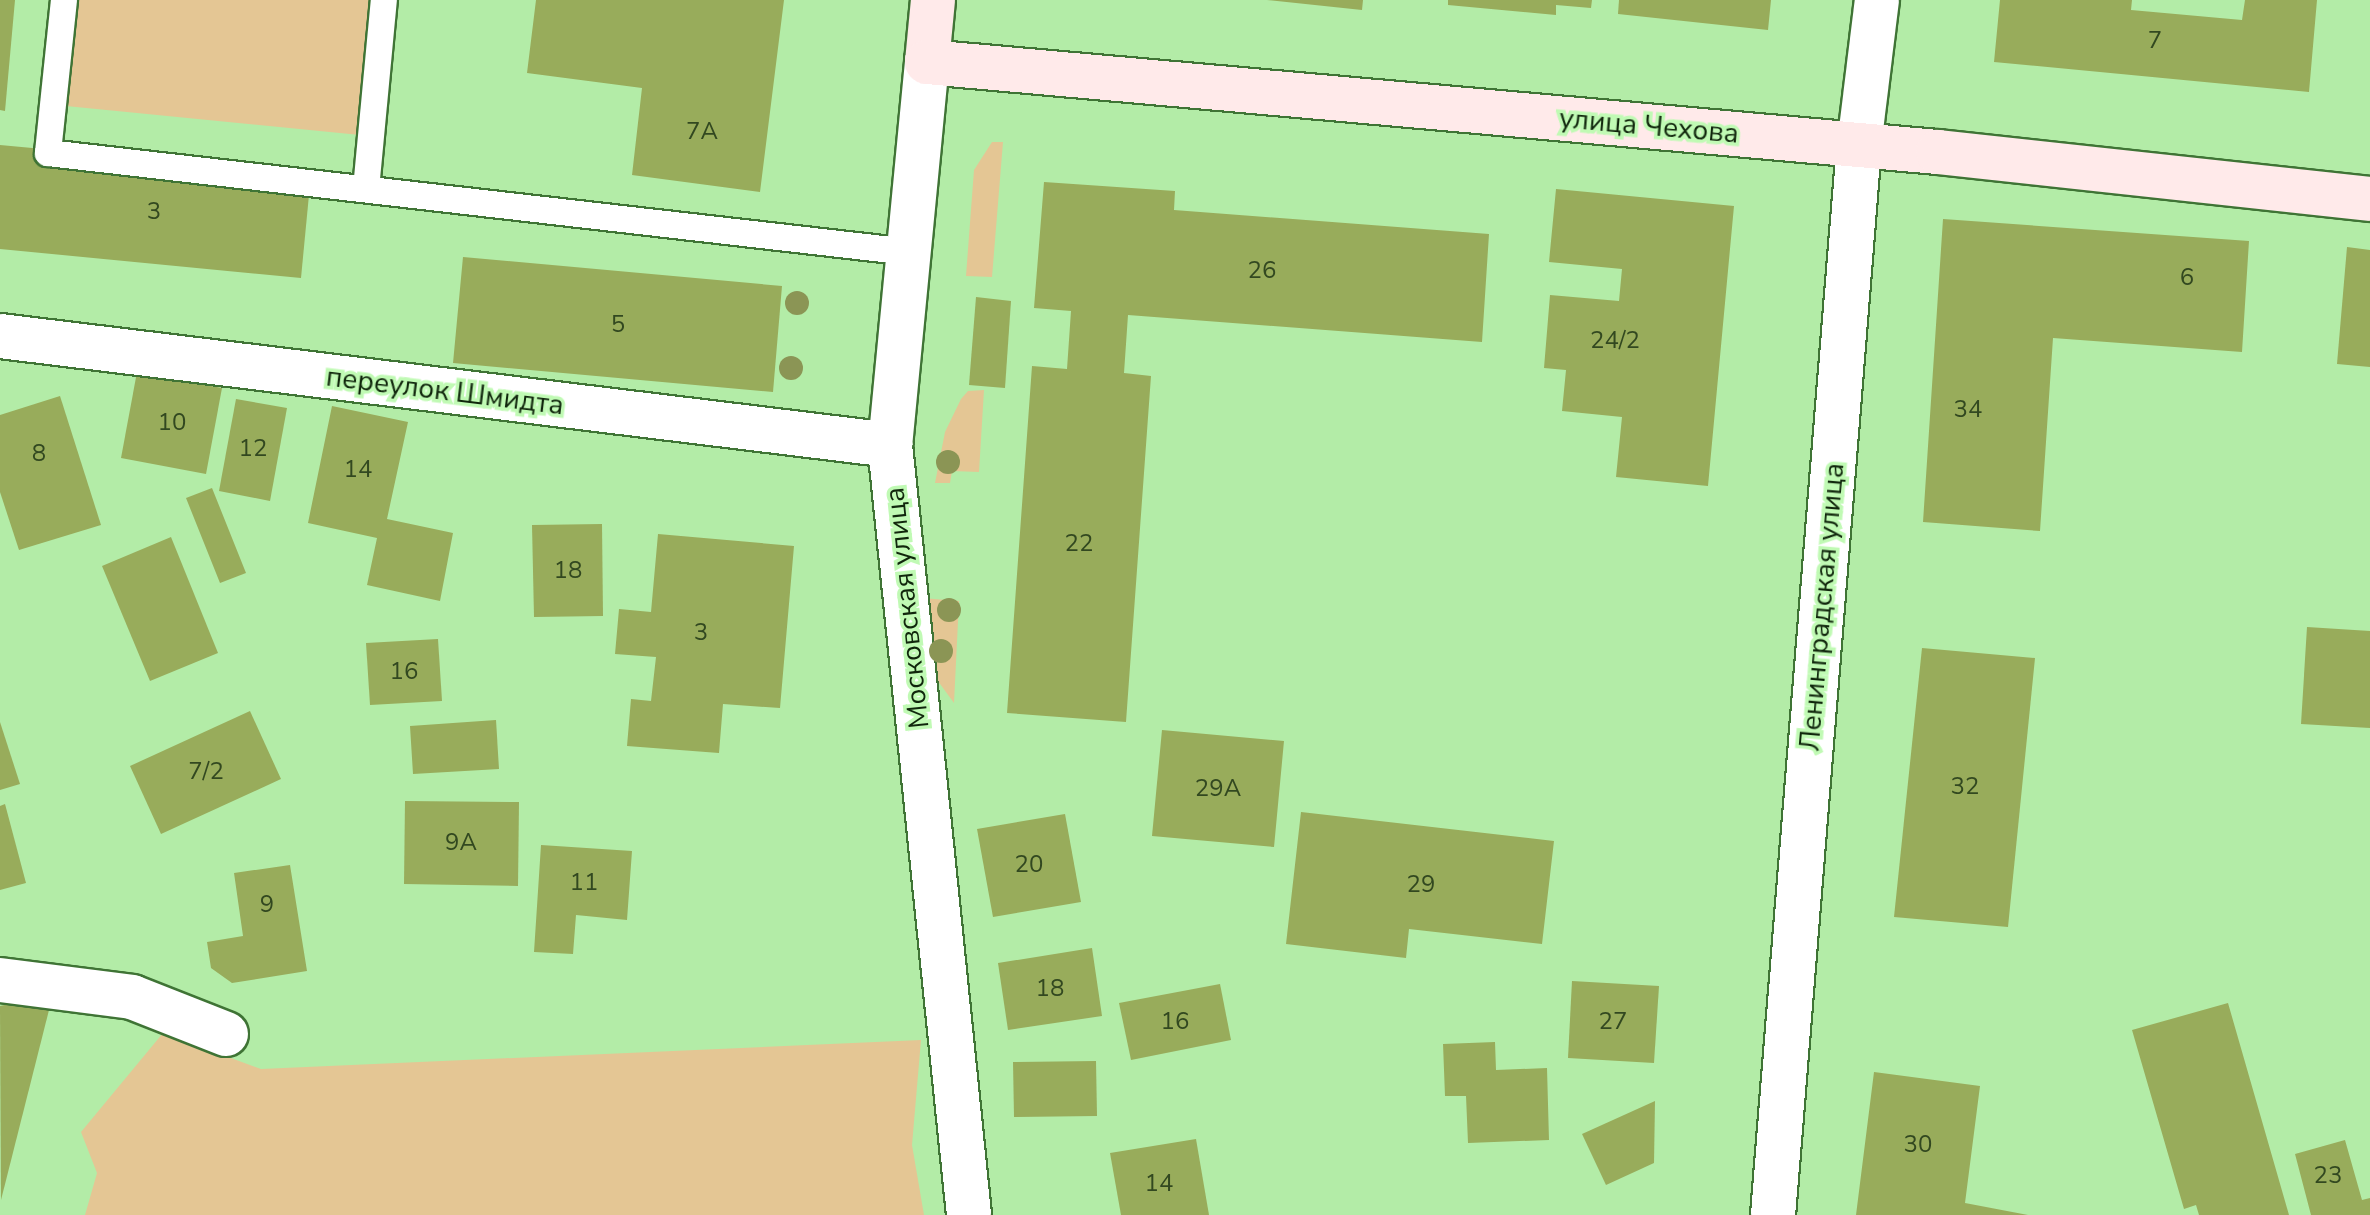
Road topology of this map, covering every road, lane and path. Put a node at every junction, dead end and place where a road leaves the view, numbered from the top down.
1 (64, 0) edge
2 (384, 0) edge
3 (933, 0) edge
4 (1877, 0) edge
5 (927, 62) junction
6 (1859, 146) junction
7 (366, 189) junction
8 (2370, 199) edge
9 (909, 252) junction
10 (0, 336) edge
11 (890, 445) junction
12 (0, 980) edge
13 (226, 1034) dead end
14 (969, 1215) edge
15 (1773, 1215) edge

1 - 7 lane
2 - 7 lane
3 - 5 main road, Московская улица
4 - 6 street, Ленинградская улица
5 - 6 main road, улица Чехова
5 - 9 street, Московская улица
6 - 8 main road, улица Чехова
6 - 15 street, Ленинградская улица
7 - 9 lane
9 - 11 street, Московская улица
10 - 11 street, переулок Шмидта
11 - 14 street, Московская улица
12 - 13 street

